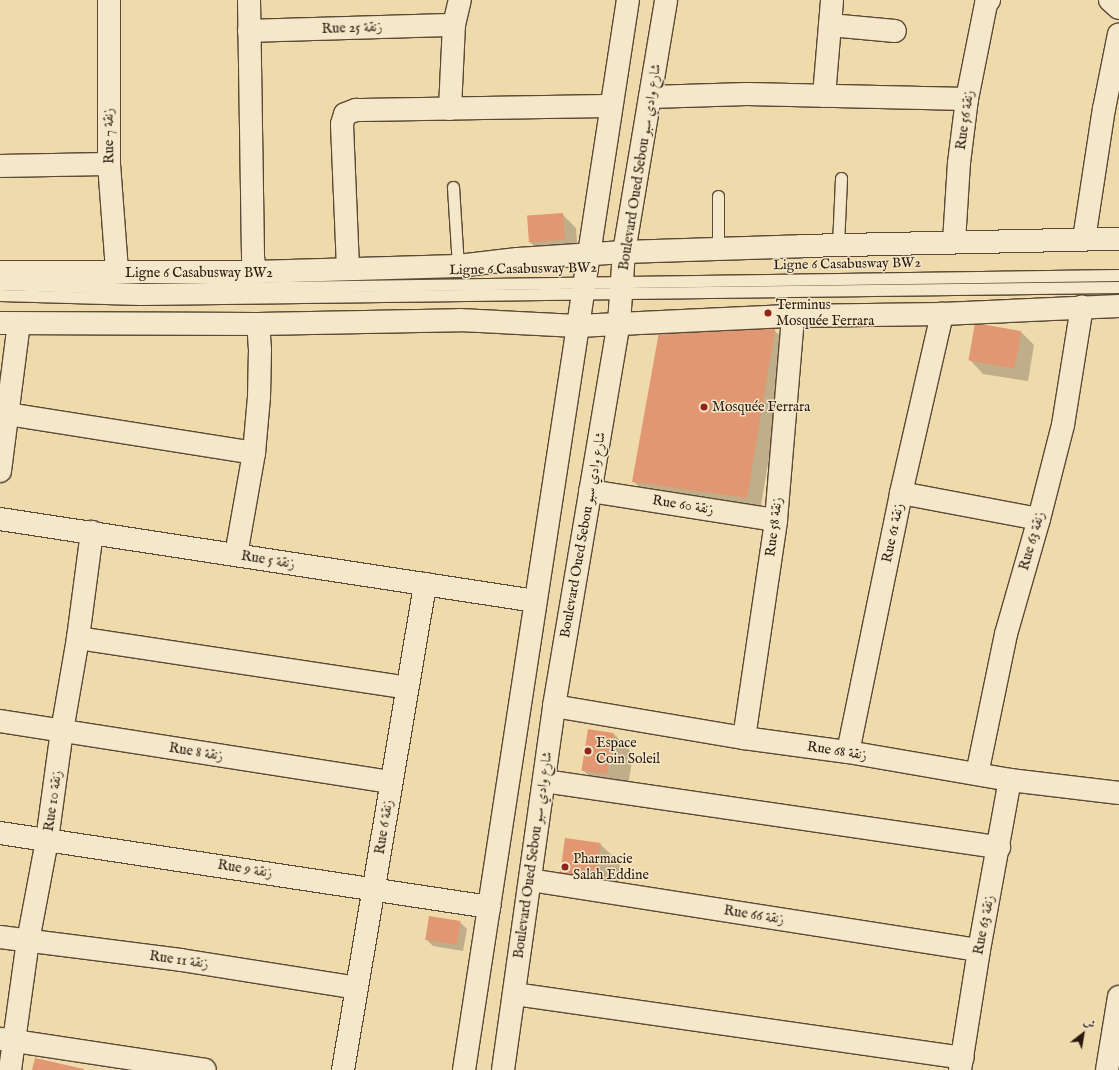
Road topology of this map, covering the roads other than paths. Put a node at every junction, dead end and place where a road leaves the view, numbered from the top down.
1 (108, 0) edge
2 (249, 0) edge
3 (460, 0) edge
4 (628, 0) edge
5 (666, 0) edge
6 (832, 0) edge
7 (1110, 0) edge
8 (985, 1) edge
9 (1119, 8) edge
10 (454, 25) junction
11 (830, 25) junction
12 (249, 31) junction
13 (895, 32) dead end
14 (1119, 34) edge
15 (824, 96) junction
16 (650, 97) junction
17 (967, 99) junction
18 (611, 106) junction
19 (450, 109) junction
20 (1112, 114) edge
21 (109, 164) junction
22 (0, 166) edge
23 (841, 178) dead end
24 (453, 187) dead end
25 (718, 196) dead end
26 (1084, 239) junction
27 (1119, 239) edge
28 (954, 242) junction
29 (838, 245) junction
30 (718, 250) junction
31 (624, 252) junction
32 (590, 254) junction
33 (458, 266) junction
34 (348, 268) junction
35 (117, 271) junction
36 (0, 272) edge
37 (255, 272) junction
38 (1119, 275) edge
39 (0, 284) edge
40 (1119, 287) edge
41 (622, 288) junction
42 (583, 289) junction
43 (0, 296) edge
44 (1119, 306) edge
45 (1082, 307) junction
46 (942, 314) junction
47 (793, 316) junction
48 (9, 323) edge
49 (619, 323) junction
50 (258, 324) junction
51 (577, 326) junction
52 (8, 414) junction
53 (254, 453) junction
54 (0, 471) edge
55 (590, 491) junction
56 (901, 494) junction
57 (0, 519) edge
58 (1039, 519) junction
59 (776, 520) junction
60 (92, 532) junction
61 (236, 555) junction
62 (425, 584) junction
63 (536, 601) junction
64 (78, 638) junction
65 (407, 688) junction
66 (554, 706) junction
67 (0, 721) edge
68 (62, 731) junction
69 (744, 738) junction
70 (848, 752) junction
71 (977, 774) junction
72 (1010, 780) junction
73 (544, 781) junction
74 (391, 782) junction
75 (1119, 793) edge
76 (0, 833) edge
77 (47, 840) junction
78 (999, 847) junction
79 (530, 880) junction
80 (374, 888) junction
81 (489, 907) junction
82 (0, 937) edge
83 (28, 941) junction
84 (979, 950) junction
85 (357, 988) junction
86 (514, 994) junction
87 (1119, 997) edge
88 (7, 1040) edge
89 (961, 1064) edge
90 (10, 1070) edge
91 (205, 1070) edge
92 (344, 1070) edge
93 (464, 1070) edge
94 (503, 1070) edge
95 (1107, 1070) edge

1 - 21 street, Rue 7 زنقة
2 - 12 street
3 - 10 street
4 - 18 street
5 - 16 street, Boulevard Oued Sebou شارع وادي سبو
6 - 11 street
7 - 9 street
8 - 17 street, Rue 56 زنقة
10 - 12 street, Rue 25 زنقة
10 - 19 street
11 - 13 street
11 - 15 street
12 - 37 street
14 - 20 street
15 - 16 street
15 - 17 street
16 - 31 street, Boulevard Oued Sebou شارع وادي سبو
17 - 28 street, Rue 56 زنقة
18 - 19 street
18 - 32 street
19 - 34 street
20 - 26 street
21 - 22 street
21 - 35 street, Rue 7 زنقة
23 - 29 lane
24 - 33 lane
25 - 30 lane
26 - 27 street
26 - 28 street
28 - 29 street
29 - 30 street
30 - 31 street
31 - 32 street
31 - 41 street, Boulevard Oued Sebou شارع وادي سبو
32 - 33 street
32 - 42 street
33 - 34 street
34 - 37 street
35 - 36 street
35 - 37 street
38 - 41 lane, Ligne 6 Casabusway BW2
39 - 42 lane, Ligne 6 Casabusway BW2
40 - 41 lane, Ligne 6 Casabusway BW2
41 - 42 lane, Ligne 6 Casabusway BW2
41 - 49 street, Boulevard Oued Sebou شارع وادي سبو
42 - 43 lane, Ligne 6 Casabusway BW2
42 - 51 street
44 - 45 street
45 - 46 street
45 - 58 street, Rue 63 زنقة
46 - 47 street
46 - 56 street, Rue 61 زنقة
47 - 49 street
47 - 59 street, Rue 58 زنقة
48 - 50 street
48 - 52 street
49 - 51 street
49 - 55 street, Boulevard Oued Sebou شارع وادي سبو
50 - 51 street
50 - 53 street
51 - 63 street
52 - 53 street
52 - 54 street
53 - 61 street
55 - 59 street, Rue 60 زنقة
55 - 66 street, Boulevard Oued Sebou شارع وادي سبو
56 - 58 street
56 - 70 street, Rue 61 زنقة
57 - 60 street, Rue 5 زنقة
58 - 71 street, Rue 63 زنقة
59 - 69 street, Rue 58 زنقة
60 - 61 street, Rue 5 زنقة
60 - 64 street, Rue 10 زنقة
61 - 62 street, Rue 5 زنقة
62 - 63 street, Rue 5 زنقة
62 - 65 street, Rue 6 زنقة
63 - 81 street
64 - 65 street
64 - 68 street, Rue 10 زنقة
65 - 74 street, Rue 6 زنقة
66 - 69 street, Rue 68 زنقة
66 - 73 street, Boulevard Oued Sebou شارع وادي سبو
67 - 68 street, Rue 8 زنقة
68 - 74 street, Rue 8 زنقة
68 - 77 street, Rue 10 زنقة
69 - 70 street, Rue 68 زنقة
70 - 71 street, Rue 68 زنقة
71 - 72 street, Rue 68 زنقة
72 - 75 street, Rue 68 زنقة
72 - 78 street, Rue 63 زنقة
73 - 78 street
73 - 79 street, Boulevard Oued Sebou شارع وادي سبو
74 - 80 street, Rue 6 زنقة
76 - 77 street, Rue 9 زنقة
77 - 80 street, Rue 9 زنقة
77 - 83 street, Rue 10 زنقة
78 - 84 street, Rue 63 زنقة
79 - 84 street, Rue 66 زنقة
79 - 86 street, Boulevard Oued Sebou شارع وادي سبو
80 - 81 street, Rue 9 زنقة
80 - 85 street, Rue 6 زنقة
81 - 93 street
82 - 83 street, Rue 11 زنقة
83 - 85 street, Rue 11 زنقة
83 - 88 street, Rue 10 زنقة
84 - 89 street, Rue 63 زنقة
85 - 92 street, Rue 6 زنقة
86 - 89 street
86 - 94 street, Boulevard Oued Sebou شارع وادي سبو
87 - 95 street
88 - 90 street, Rue 10 زنقة
88 - 91 street

